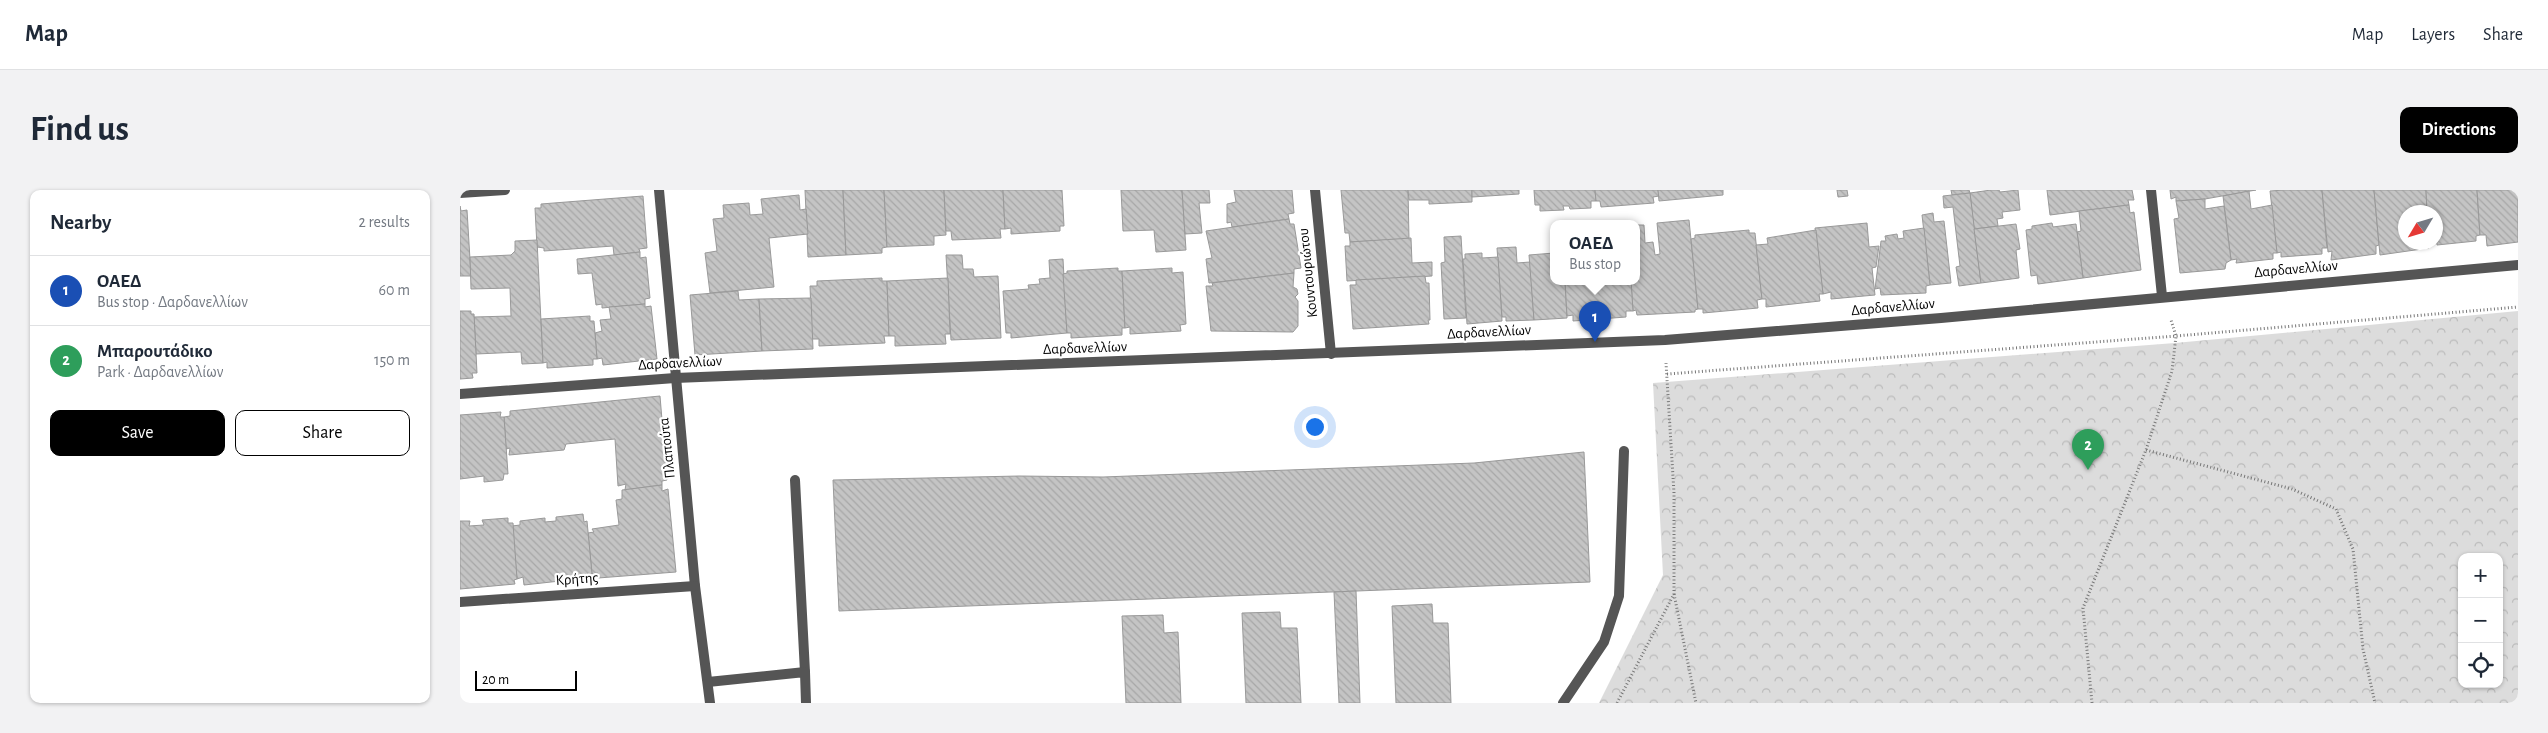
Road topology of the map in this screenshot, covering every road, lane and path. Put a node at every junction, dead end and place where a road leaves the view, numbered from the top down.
1 (506, 190) edge
2 (659, 190) edge
3 (1315, 190) edge
4 (2151, 190) edge
5 (460, 193) edge
6 (2518, 265) edge
7 (2162, 296) junction
8 (2518, 307) edge
9 (2176, 336) junction
10 (1330, 354) junction
11 (675, 378) junction
12 (460, 394) edge
13 (2146, 450) junction
14 (1624, 451) dead end
15 (795, 480) dead end
16 (695, 586) junction
17 (1674, 594) junction
18 (460, 602) edge
19 (804, 672) junction
20 (708, 682) junction
21 (710, 703) edge
22 (806, 703) edge
23 (1563, 703) edge
24 (1617, 703) edge
25 (1696, 703) edge
26 (2092, 703) edge
27 (2375, 703) edge

1 - 5 street
2 - 11 street, Πλαπούτα
3 - 10 street, Κουντουριώτου
4 - 7 street
6 - 7 street, Δαρδανελλίων
7 - 9 path
7 - 10 street, Δαρδανελλίων
8 - 9 path
9 - 13 path
9 - 17 path
10 - 11 street, Δαρδανελλίων
11 - 12 street, Δαρδανελλίων
11 - 16 street, Πλαπούτα
13 - 26 path
13 - 27 path
14 - 23 street
15 - 19 street
16 - 18 street, Κρήτης
16 - 20 street, Πλαπούτα
17 - 24 path
17 - 25 path
19 - 20 street
19 - 22 street
20 - 21 street, Πλαπούτα

